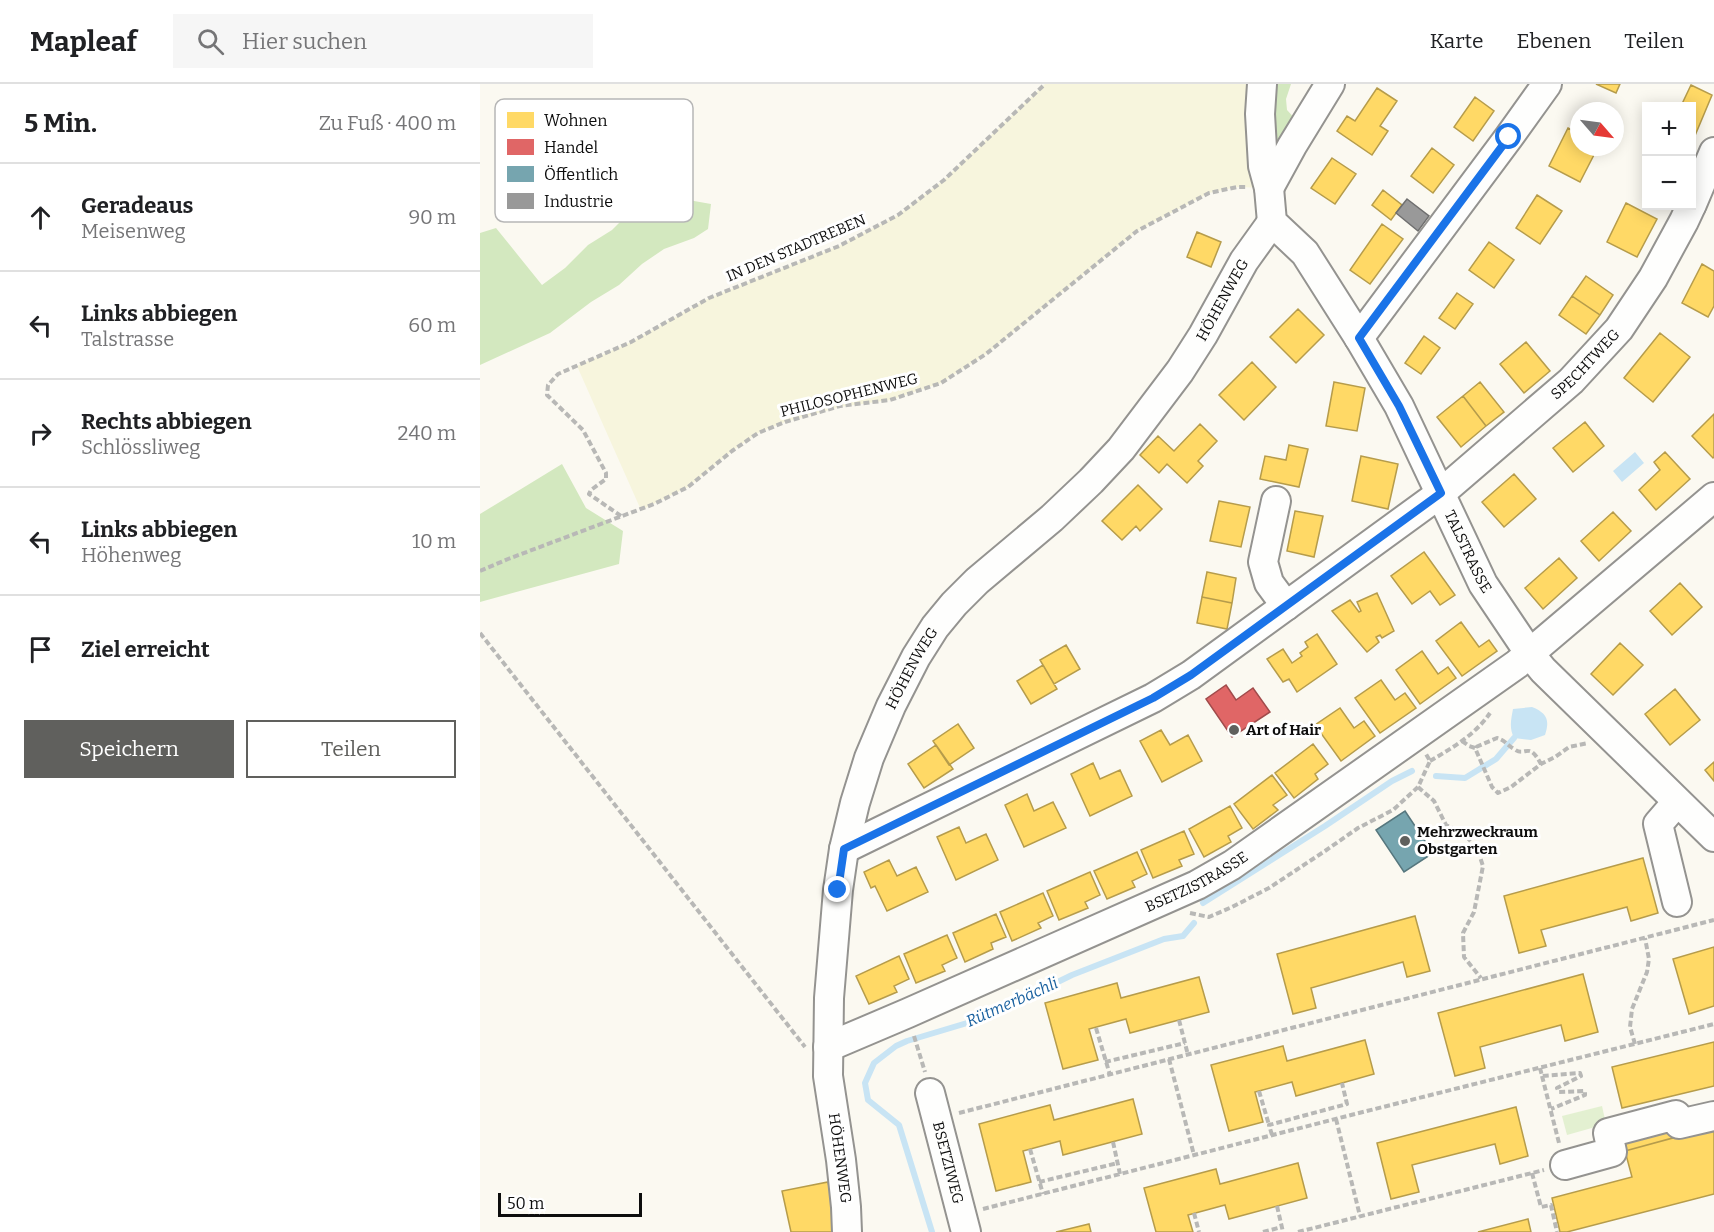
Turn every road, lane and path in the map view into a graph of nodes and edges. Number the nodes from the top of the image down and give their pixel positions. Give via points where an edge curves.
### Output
1 (1045, 84) edge
2 (1262, 84) edge
3 (1330, 84) edge
4 (1547, 84) edge
5 (1714, 152) edge
6 (1269, 188) junction
7 (1696, 193) edge
8 (1688, 210) edge
9 (1272, 222) junction
10 (1359, 338) junction
11 (1441, 493) junction
12 (1714, 497) edge
13 (1276, 501) dead end
14 (621, 516) junction
15 (480, 571) edge
16 (1286, 606) junction
17 (480, 633) edge
18 (1530, 654) junction
19 (1492, 710) dead end
20 (1594, 736) dead end
21 (1462, 741) junction
22 (1475, 748) junction
23 (1430, 761) dead end
24 (1541, 764) junction
25 (1418, 788) dead end
26 (1677, 802) junction
27 (1714, 837) edge
28 (844, 849) junction
29 (1677, 902) dead end
30 (1714, 920) edge
31 (1645, 938) junction
32 (1481, 979) junction
33 (1179, 1020) dead end
34 (1714, 1024) edge
35 (1096, 1028) dead end
36 (913, 1032) dead end
37 (1185, 1043) junction
38 (1635, 1044) junction
39 (817, 1047) junction
40 (917, 1047) dead end
41 (1188, 1054) junction
42 (1169, 1059) junction
43 (1106, 1062) junction
44 (1540, 1068) junction
45 (1110, 1075) junction
46 (1542, 1076) junction
47 (1342, 1083) dead end
48 (1259, 1090) dead end
49 (1347, 1104) junction
50 (934, 1106) joint
51 (1551, 1109) junction
52 (1351, 1114) junction
53 (1714, 1116) edge
54 (1336, 1119) junction
55 (1269, 1125) junction
56 (1272, 1135) junction
57 (1113, 1142) dead end
58 (1030, 1149) dead end
59 (1194, 1155) junction
60 (1118, 1163) junction
61 (1565, 1165) junction
62 (1532, 1173) junction
63 (1120, 1174) junction
64 (1039, 1182) junction
65 (1043, 1194) junction
66 (1277, 1206) dead end
67 (1194, 1213) dead end
68 (1360, 1216) junction
69 (964, 1223) edge
70 (1282, 1230) edge
71 (847, 1232) edge
72 (1199, 1232) edge
73 (1263, 1232) edge
74 (1298, 1232) edge
75 (1557, 1232) edge

1 - 14 path, IN DEN STADTREBEN via 944,180 898,215 839,246 709,298 631,342 558,374 548,384 547,394 583,430 606,473 606,479 589,494
2 - 6 street via 1263,166
3 - 6 street
4 - 10 street
5 - 7 street, SPECHTWEG
6 - 9 street
6 - 14 path, PHILOSOPHENWEG via 1237,187 1209,193 1137,231 986,354 941,383 891,399 840,406 758,433 688,487
8 - 11 street, SPECHTWEG via 1653,278 1618,329 1571,381
9 - 10 street, TALSTRASSE via 1305,253
9 - 28 street, HÖHENWEG via 1244,261 1180,371 1121,449 1052,518 977,581 935,627 891,706 869,758
10 - 11 street, TALSTRASSE via 1399,406
11 - 16 street, SPECHTWEG
11 - 18 street, TALSTRASSE via 1483,584
12 - 18 street, BSETZISTRASSE
13 - 16 street via 1263,562 1269,583
14 - 15 path, PHILOSOPHENWEG
16 - 28 street, SPECHTWEG via 1153,698
17 - 39 path
18 - 26 street, TALSTRASSE
18 - 39 street, BSETZISTRASSE via 1232,865 1197,885 908,1013
19 - 21 path
20 - 24 path via 1586,745 1569,747
21 - 22 path
21 - 23 path
22 - 24 path via 1497,738 1515,751 1531,750
22 - 24 path via 1498,793
25 - 32 path via 1434,801 1446,825 1464,834 1477,848 1483,866 1474,912 1463,933 1464,957
26 - 27 street, TALSTRASSE
26 - 29 street via 1658,824
28 - 39 street, HÖHENWEG via 829,999
30 - 31 path
31 - 32 path
31 - 38 path via 1647,972 1632,1009 1630,1027
32 - 41 path
33 - 37 path
34 - 38 path
35 - 43 path
36 - 40 path
37 - 41 path
37 - 43 path
38 - 44 path
39 - 71 street, HÖHENWEG via 828,1076
41 - 42 path
42 - 45 path
42 - 59 path
43 - 45 path
44 - 46 path
44 - 52 path
45 - 50 path
46 - 51 path
46 - 51 path via 1581,1076 1557,1088 1559,1092 1585,1095
47 - 49 path
48 - 55 path
49 - 52 path
49 - 55 path
50 - 69 street, BSETZIWEG
51 - 61 path
52 - 54 path
53 - 61 street via 1679,1124 1676,1115 1608,1133 1612,1152
54 - 56 path
54 - 68 path
55 - 56 path
56 - 59 path
57 - 60 path
58 - 64 path
59 - 63 path
60 - 63 path
60 - 64 path
61 - 62 path
62 - 68 path
62 - 75 path via 1540,1207 1551,1205
63 - 65 path
64 - 65 path
65 - 69 path
66 - 70 path
67 - 72 path
68 - 74 path
70 - 73 path

